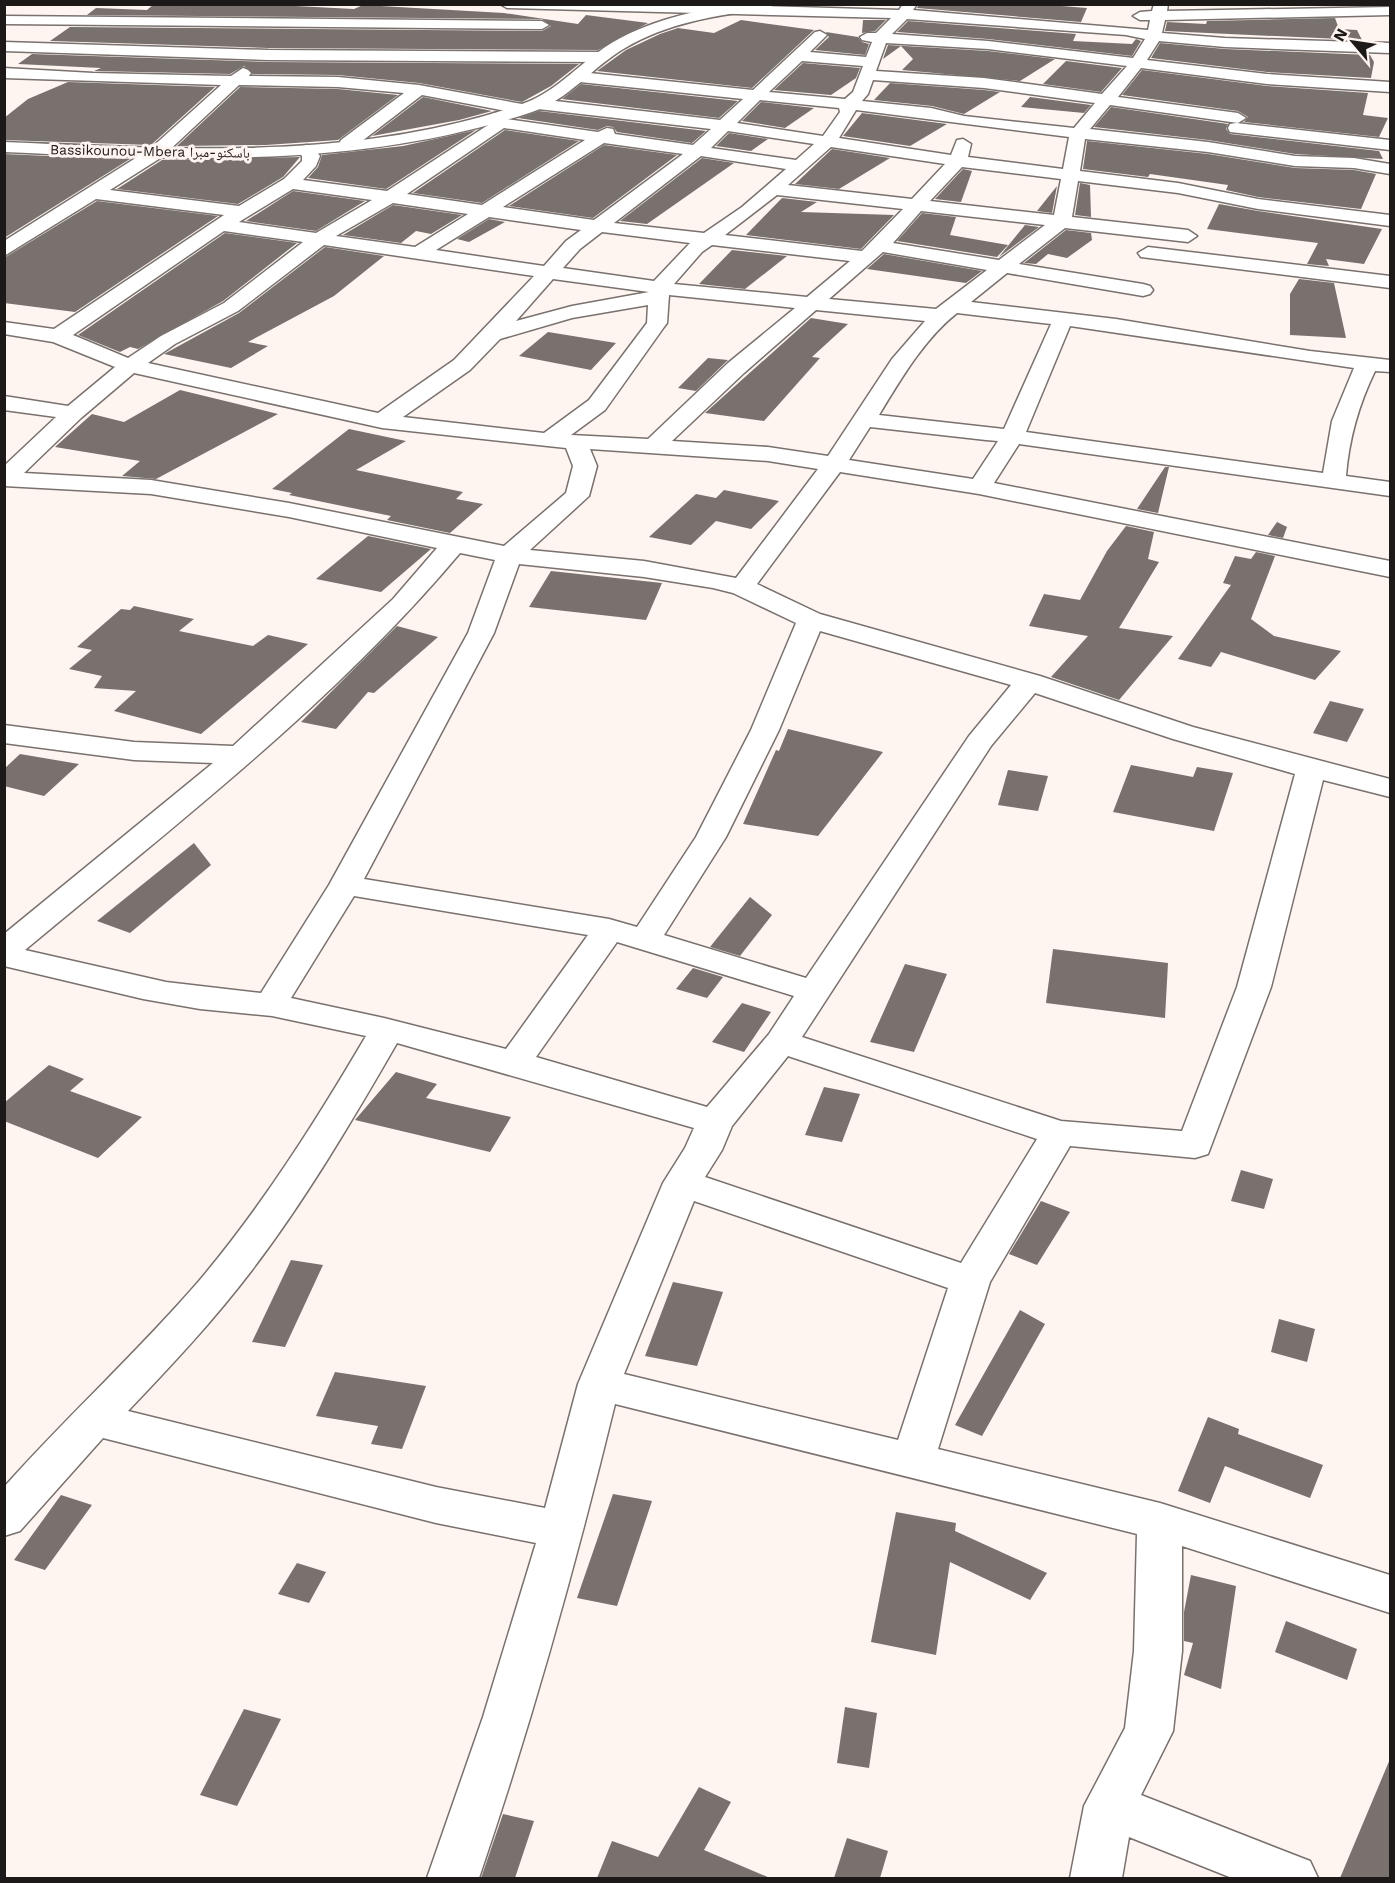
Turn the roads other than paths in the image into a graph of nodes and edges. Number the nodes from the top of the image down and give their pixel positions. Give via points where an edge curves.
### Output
1 (11, 4) edge
2 (137, 4) edge
3 (212, 4) edge
4 (328, 4) edge
5 (507, 4) edge
6 (769, 4) edge
7 (731, 7) edge
8 (1362, 8) edge
9 (4, 9) edge
10 (907, 9) edge
11 (1161, 9) edge
12 (1390, 11) edge
13 (1252, 13) junction
14 (4, 20) edge
15 (113, 21) junction
16 (236, 21) junction
17 (307, 21) junction
18 (184, 22) junction
19 (1030, 22) junction
20 (482, 24) junction
21 (552, 25) dead end
22 (618, 27) dead end
23 (646, 32) junction
24 (851, 36) dead end
25 (881, 37) junction
26 (1154, 37) junction
27 (1265, 44) junction
28 (1289, 45) junction
29 (4, 46) edge
30 (78, 48) junction
31 (1390, 48) edge
32 (170, 52) junction
33 (188, 52) junction
34 (459, 54) junction
35 (268, 55) junction
36 (366, 56) junction
37 (602, 57) junction
38 (800, 57) junction
39 (1136, 65) junction
40 (871, 68) junction
41 (4, 73) edge
42 (41, 75) junction
43 (580, 77) junction
44 (125, 79) junction
45 (1267, 79) junction
46 (233, 81) junction
47 (338, 82) junction
48 (1390, 87) edge
49 (420, 90) junction
50 (757, 94) junction
51 (1106, 100) junction
52 (531, 106) junction
53 (847, 106) junction
54 (644, 114) junction
55 (497, 121) junction
56 (964, 121) junction
57 (1237, 123) junction
58 (723, 126) junction
59 (1078, 133) junction
60 (597, 137) junction
61 (828, 141) junction
62 (348, 144) junction
63 (1390, 145) edge
64 (1208, 147) junction
65 (8, 150) edge
66 (306, 150) junction
67 (696, 152) junction
68 (156, 153) junction
69 (958, 161) junction
70 (798, 165) junction
71 (1390, 170) edge
72 (1285, 174) junction
73 (1069, 175) junction
74 (290, 183) junction
75 (773, 189) junction
76 (1212, 193) junction
77 (96, 194) junction
78 (389, 198) junction
79 (1258, 204) junction
80 (917, 205) junction
81 (242, 212) junction
82 (486, 212) junction
83 (1062, 220) junction
84 (1390, 221) edge
85 (221, 225) junction
86 (595, 226) junction
87 (1188, 236) junction
88 (1040, 237) junction
89 (709, 238) junction
90 (317, 240) junction
91 (1075, 242) dead end
92 (4, 250) edge
93 (1133, 251) dead end
94 (872, 252) junction
95 (419, 253) junction
96 (1168, 256) junction
97 (1004, 265) junction
98 (550, 272) junction
99 (1390, 282) edge
100 (1143, 290) junction
101 (659, 293) junction
102 (811, 302) junction
103 (946, 311) junction
104 (1064, 319) junction
105 (1116, 325) junction
106 (4, 328) edge
107 (493, 334) junction
108 (58, 336) junction
109 (1367, 364) junction
110 (130, 366) junction
111 (1390, 366) edge
112 (4, 403) edge
113 (73, 413) junction
114 (864, 420) junction
115 (382, 422) junction
116 (1012, 437) junction
117 (549, 440) junction
118 (575, 442) junction
119 (655, 445) junction
120 (834, 464) junction
121 (4, 479) edge
122 (1335, 482) junction
123 (979, 487) junction
124 (1390, 489) edge
125 (454, 544) junction
126 (509, 555) junction
127 (1390, 569) edge
128 (742, 587) junction
129 (811, 620) junction
130 (1030, 682) junction
131 (4, 734) edge
132 (240, 755) junction
133 (1311, 770) junction
134 (1390, 788) edge
135 (345, 885) junction
136 (609, 929) junction
137 (645, 939) junction
138 (4, 951) edge
139 (4, 956) edge
140 (813, 990) junction
141 (270, 1005) junction
142 (386, 1030) junction
143 (781, 1042) junction
144 (514, 1063) junction
145 (715, 1122) junction
146 (1059, 1133) junction
147 (682, 1183) junction
148 (970, 1281) junction
149 (599, 1384) junction
150 (94, 1419) junction
151 (913, 1460) junction
152 (4, 1518) edge
153 (1160, 1521) junction
154 (562, 1530) junction
155 (1390, 1594) edge
156 (1109, 1806) junction
157 (453, 1878) edge
158 (1096, 1878) edge
159 (1292, 1878) edge

1 - 9 street
2 - 15 street
3 - 18 street
4 - 17 street
5 - 7 street
6 - 7 street, Bassikounou-Mbera باسكنو-مبرا
7 - 10 street
7 - 23 street, Bassikounou-Mbera باسكنو-مبرا
7 - 38 street via 826,35
8 - 12 street
8 - 13 street
10 - 19 street
10 - 25 street
11 - 13 street
11 - 19 street
11 - 26 street
13 - 27 street
14 - 15 street
15 - 18 street
15 - 30 street
16 - 17 street
16 - 18 street
16 - 33 street
17 - 20 street
17 - 35 street
19 - 26 street
20 - 21 street
20 - 34 street
22 - 23 street
23 - 37 street, Bassikounou-Mbera باسكنو-مبرا
24 - 25 street
25 - 39 street via 988,45
25 - 40 street
26 - 27 street
26 - 39 street
27 - 28 street
28 - 31 street
28 - 45 street
29 - 30 street
30 - 32 street
30 - 42 street
32 - 33 street
32 - 44 street
33 - 35 street
34 - 36 street
34 - 37 street
35 - 36 street
35 - 46 street
36 - 47 street
37 - 43 street, Bassikounou-Mbera باسكنو-مبرا
38 - 40 street
38 - 50 street
39 - 45 street
39 - 51 street
40 - 51 street
40 - 53 street via 860,94
41 - 42 street
42 - 44 street
43 - 50 street
43 - 52 street, Bassikounou-Mbera باسكنو-مبرا
44 - 46 street
45 - 48 street
45 - 57 street
46 - 47 street
46 - 68 street
47 - 49 street
49 - 52 street
49 - 62 street
50 - 53 street
50 - 58 street
51 - 57 street
51 - 59 street
52 - 54 street
52 - 55 street, Bassikounou-Mbera باسكنو-مبرا
53 - 56 street via 931,113
53 - 61 street via 848,112
54 - 58 street
54 - 60 street
55 - 60 street
55 - 62 street, Bassikounou-Mbera باسكنو-مبرا
55 - 78 street
56 - 59 street
56 - 69 street via 969,129
57 - 63 street
57 - 64 street
58 - 61 street
58 - 67 street
59 - 64 street
59 - 73 street
60 - 67 street
60 - 82 street
61 - 69 street
61 - 70 street
62 - 66 street, Bassikounou-Mbera باسكنو-مبرا
64 - 72 street
65 - 68 street, Bassikounou-Mbera باسكنو-مبرا
66 - 68 street, Bassikounou-Mbera باسكنو-مبرا
66 - 74 street via 310,162
67 - 70 street
67 - 86 street
68 - 77 street
69 - 73 street
69 - 80 street
70 - 75 street
71 - 72 street via 1354,164
72 - 79 street
73 - 76 street
73 - 83 street
74 - 78 street
74 - 81 street
75 - 80 street
75 - 89 street
76 - 79 street
76 - 87 street
77 - 81 street
77 - 92 street
78 - 82 street
78 - 90 street
79 - 84 street
80 - 83 street
80 - 94 street
81 - 85 street
82 - 86 street
82 - 95 street
83 - 87 street
83 - 88 street
85 - 90 street
85 - 108 street
86 - 89 street
86 - 98 street
87 - 96 street
88 - 91 street
88 - 97 street
89 - 94 street
89 - 101 street via 695,248
90 - 95 street
90 - 110 street via 231,307 168,340
93 - 96 street
94 - 97 street
94 - 102 street
95 - 98 street
96 - 99 street
96 - 100 street
97 - 100 street
97 - 103 street
98 - 101 street
98 - 107 street
100 - 105 street
101 - 102 street
101 - 107 street via 541,318
101 - 117 street via 657,323 597,405
102 - 103 street
102 - 119 street
103 - 104 street
103 - 114 street via 900,364
104 - 105 street
104 - 116 street
105 - 109 street
106 - 108 street
107 - 115 street via 462,365
108 - 110 street
109 - 111 street
109 - 122 street via 1351,396 1337,443
110 - 113 street
110 - 115 street
112 - 113 street
113 - 121 street
114 - 116 street
114 - 120 street
115 - 117 street
116 - 122 street
116 - 123 street
117 - 118 street
118 - 119 street
118 - 126 street via 585,466 577,496
119 - 120 street
120 - 123 street
120 - 128 street
121 - 125 street via 151,487
122 - 124 street
123 - 127 street
125 - 126 street
125 - 132 street via 402,605
126 - 128 street via 644,569
126 - 135 street via 481,633
128 - 129 street
129 - 130 street
129 - 137 street via 765,730 711,837
130 - 133 street
130 - 140 street via 979,742
131 - 132 street via 134,751
132 - 138 street
133 - 134 street
133 - 146 street via 1254,987 1195,1145
135 - 136 street
135 - 141 street
136 - 137 street
136 - 144 street
137 - 140 street
139 - 141 street via 94,981
140 - 143 street
141 - 142 street
142 - 144 street
142 - 150 street via 275,1209 213,1291
143 - 145 street
143 - 146 street
144 - 145 street
145 - 147 street
146 - 148 street
147 - 148 street
147 - 149 street
148 - 151 street
149 - 151 street
149 - 154 street
150 - 152 street
150 - 154 street via 436,1506
151 - 153 street
153 - 155 street
153 - 156 street via 1158,1651 1149,1731
154 - 157 street via 507,1718
156 - 158 street
156 - 159 street

